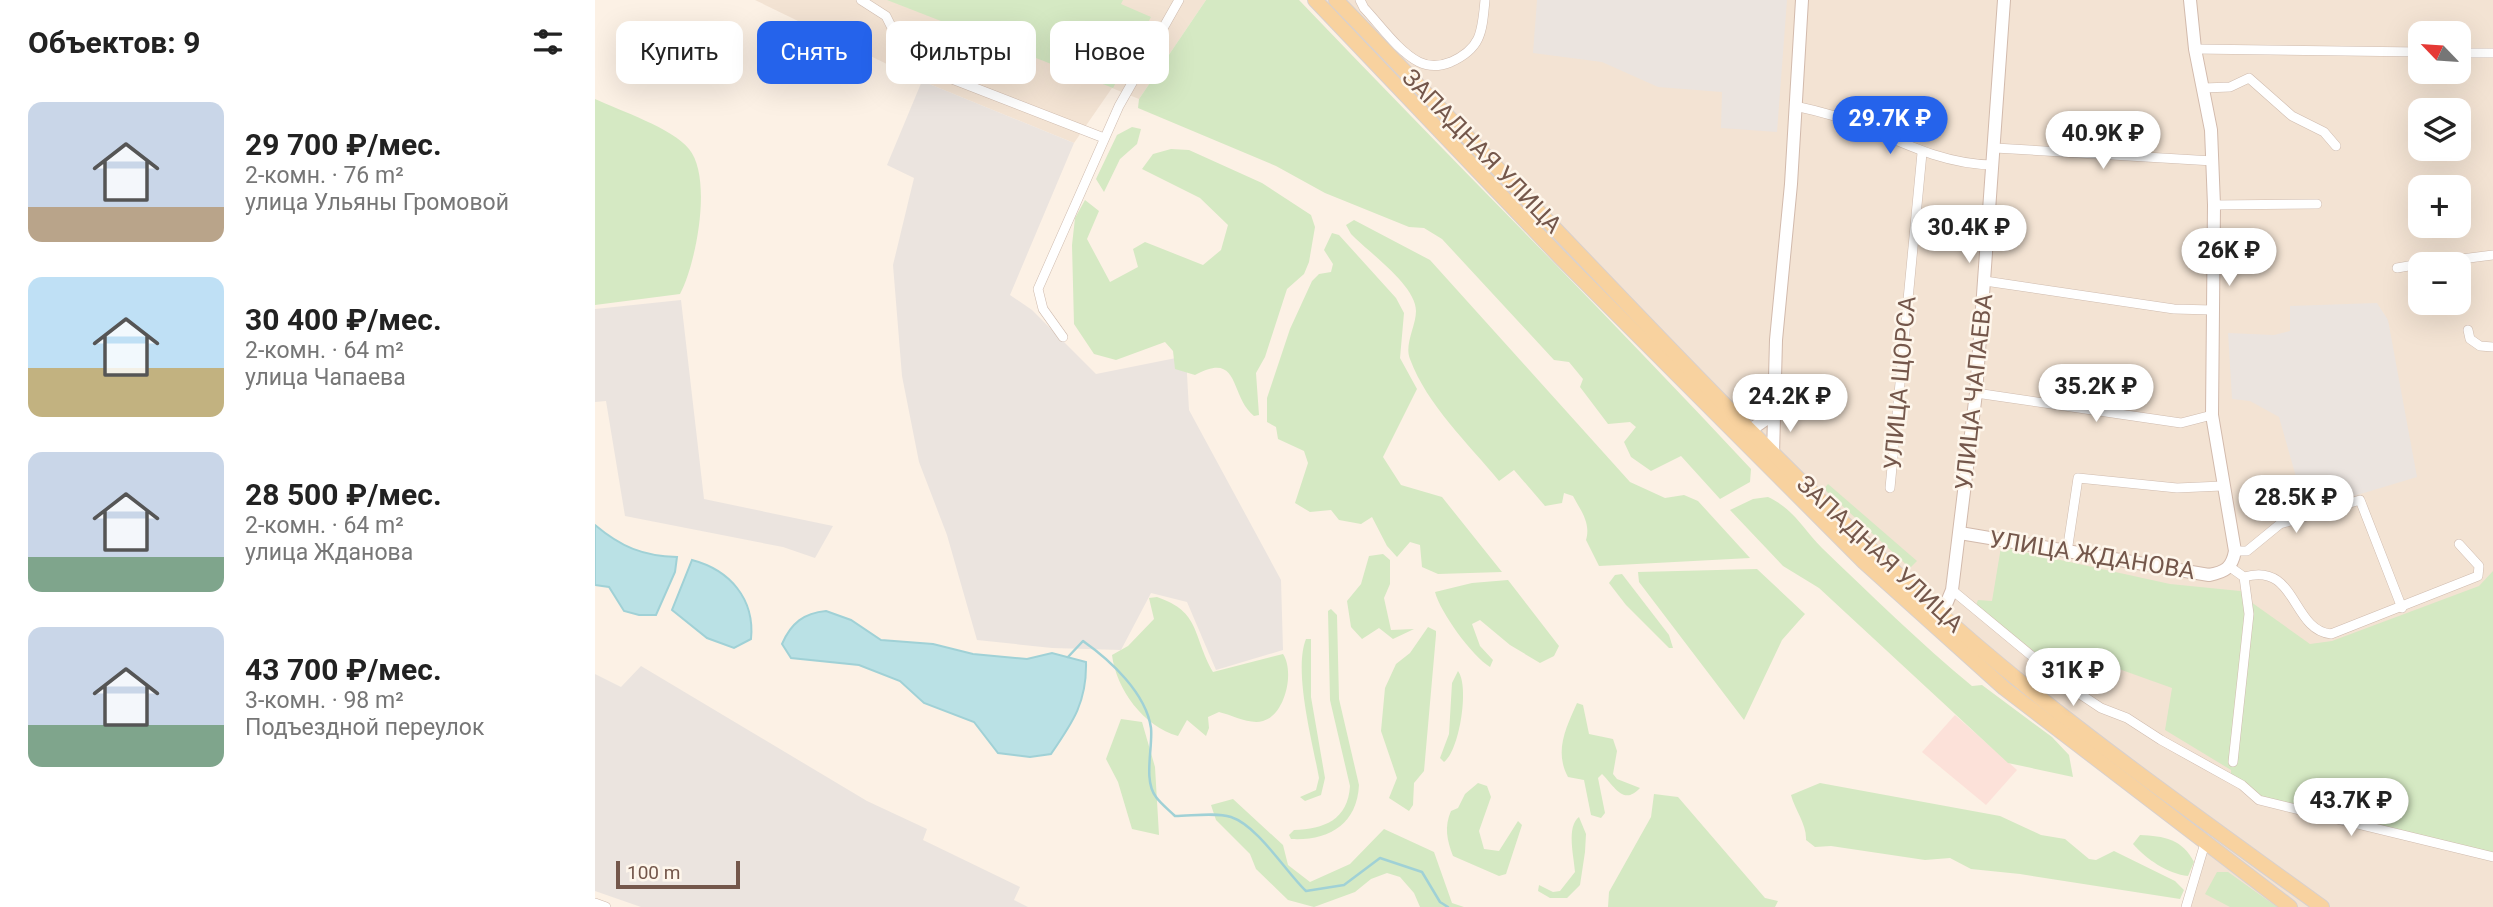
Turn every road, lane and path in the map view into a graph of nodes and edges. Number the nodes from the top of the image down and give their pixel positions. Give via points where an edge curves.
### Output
1 (862, 0) edge
2 (1179, 0) edge
3 (1315, 0) edge
4 (1336, 0) edge
5 (1360, 0) edge
6 (1485, 0) edge
7 (1802, 0) edge
8 (2004, 0) edge
9 (2189, 0) edge
10 (2195, 49) junction
11 (2408, 52) edge
12 (2471, 53) edge
13 (2493, 54) edge
14 (2204, 88) junction
15 (1795, 106) junction
16 (1104, 138) junction
17 (2336, 146) dead end
18 (1995, 148) junction
19 (1922, 153) junction
20 (2213, 161) junction
21 (1993, 165) junction
22 (2317, 204) dead end
23 (2214, 205) junction
24 (2493, 255) edge
25 (2471, 258) edge
26 (2408, 266) edge
27 (2397, 268) dead end
28 (1985, 281) junction
29 (2212, 310) junction
30 (2468, 330) dead end
31 (1063, 337) dead end
32 (2493, 347) edge
33 (1976, 393) junction
34 (1773, 414) junction
35 (2212, 415) junction
36 (1749, 431) junction
37 (1773, 454) junction
38 (2222, 486) junction
39 (1890, 488) dead end
40 (1959, 533) junction
41 (2459, 544) dead end
42 (2235, 551) junction
43 (2067, 552) junction
44 (2230, 567) junction
45 (2244, 577) junction
46 (1952, 590) junction
47 (2402, 608) junction
48 (1942, 614) junction
49 (2233, 762) dead end
50 (2205, 844) junction
51 (2493, 857) edge
52 (595, 903) edge
53 (606, 907) edge
54 (2186, 907) edge
55 (2290, 907) edge
56 (2322, 907) edge

1 - 16 street via 886,16 897,38 934,72
2 - 16 street
3 - 50 main road, ЗАПАДНАЯ УЛИЦА via 1569,266 1864,562 2004,688
4 - 36 main road, ЗАПАДНАЯ УЛИЦА
5 - 6 street, ЗАПАДНАЯ УЛИЦА via 1404,50 1432,66 1466,55 1474,47 1482,31
7 - 15 main road
8 - 18 main road, УЛИЦА ЧАПАЕВА
9 - 10 main road
10 - 11 street
10 - 14 main road
12 - 13 street
14 - 17 street via 2229,87 2249,78 2292,116 2324,132
14 - 20 main road
15 - 19 street via 1863,126
15 - 34 main road
16 - 31 street via 1038,289 1043,309
18 - 20 street
18 - 21 main road, УЛИЦА ЧАПАЕВА
19 - 21 street
19 - 39 street, УЛИЦА ЩОРСА
20 - 23 main road
21 - 28 main road, УЛИЦА ЧАПАЕВА
22 - 23 street
23 - 29 main road
24 - 25 street
26 - 27 street
28 - 29 street via 2174,309
28 - 33 main road, УЛИЦА ЧАПАЕВА
29 - 35 main road
30 - 32 street via 2470,339 2480,346
33 - 35 street via 2181,423
33 - 40 main road, УЛИЦА ЧАПАЕВА
34 - 36 main road
34 - 37 main road
35 - 38 main road
36 - 37 main road, ЗАПАДНАЯ УЛИЦА
37 - 48 main road, ЗАПАДНАЯ УЛИЦА
38 - 42 main road
38 - 43 street via 2177,488 2078,478
40 - 43 main road, УЛИЦА ЖДАНОВА
40 - 46 main road, УЛИЦА ЧАПАЕВА
41 - 47 street via 2479,566 2478,576
42 - 44 main road
42 - 47 street via 2247,551 2280,524 2360,500
43 - 44 main road, УЛИЦА ЖДАНОВА via 2209,575
44 - 45 street, УЛИЦА ЖДАНОВА
45 - 47 street via 2262,575 2281,581 2303,614 2325,634
45 - 49 street via 2249,614
46 - 48 main road, УЛИЦА ЧАПАЕВА
46 - 51 street, ЗАПАДНАЯ УЛИЦА via 2068,686 2242,785 2259,800
48 - 56 main road, ЗАПАДНАЯ УЛИЦА via 2173,799
50 - 54 street
50 - 55 main road, ЗАПАДНАЯ УЛИЦА
52 - 53 street

